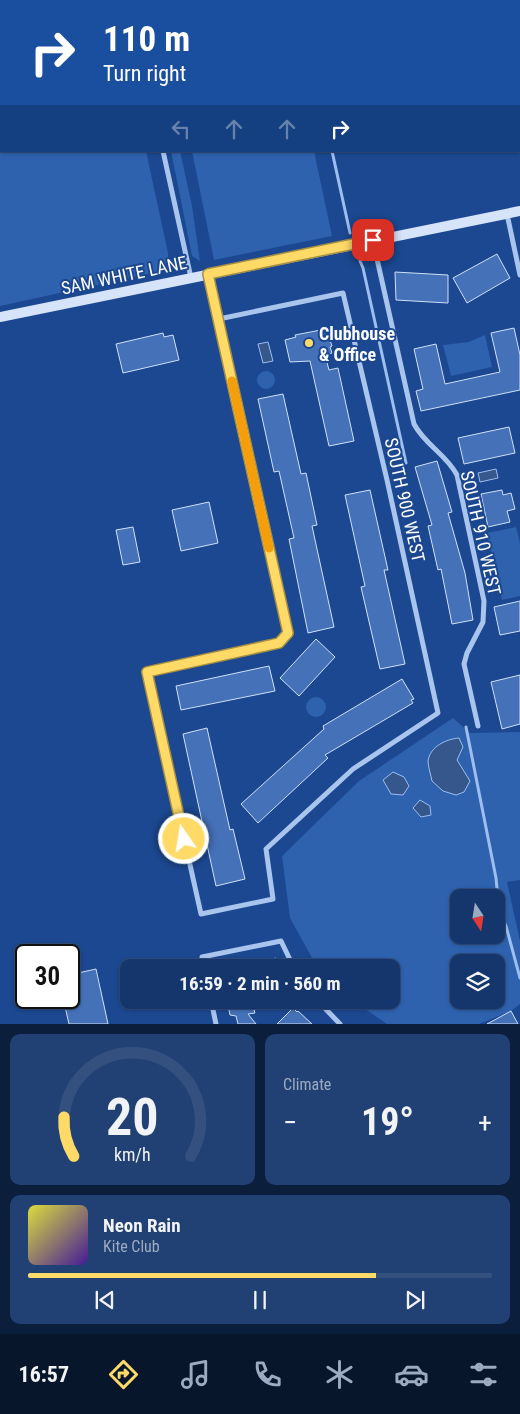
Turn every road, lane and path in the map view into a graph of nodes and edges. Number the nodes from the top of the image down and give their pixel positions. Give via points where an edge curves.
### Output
1 (163, 152) edge
2 (520, 211) edge
3 (507, 214) junction
4 (373, 240) junction
5 (208, 274) junction
6 (520, 275) edge
7 (191, 278) junction
8 (0, 317) edge
9 (219, 319) junction
10 (478, 726) dead end
11 (202, 959) edge
12 (290, 959) edge
13 (213, 1009) edge
14 (326, 1009) edge
15 (216, 1024) edge
16 (340, 1024) edge

1 - 7 street
2 - 3 street, SAM WHITE LANE
3 - 4 street, SAM WHITE LANE
3 - 6 street
4 - 5 street, SAM WHITE LANE
4 - 10 street, SOUTH 910 WEST via 414,424 448,459 457,475 484,600 482,622 464,664
5 - 7 street, SAM WHITE LANE
5 - 9 street
7 - 8 street, SAM WHITE LANE
9 - 9 street, SOUTH 900 WEST via 288,633 283,641 147,672 201,914 273,900 266,848 353,769 438,713 343,293
11 - 12 street via 281,941
13 - 15 street
14 - 16 street

